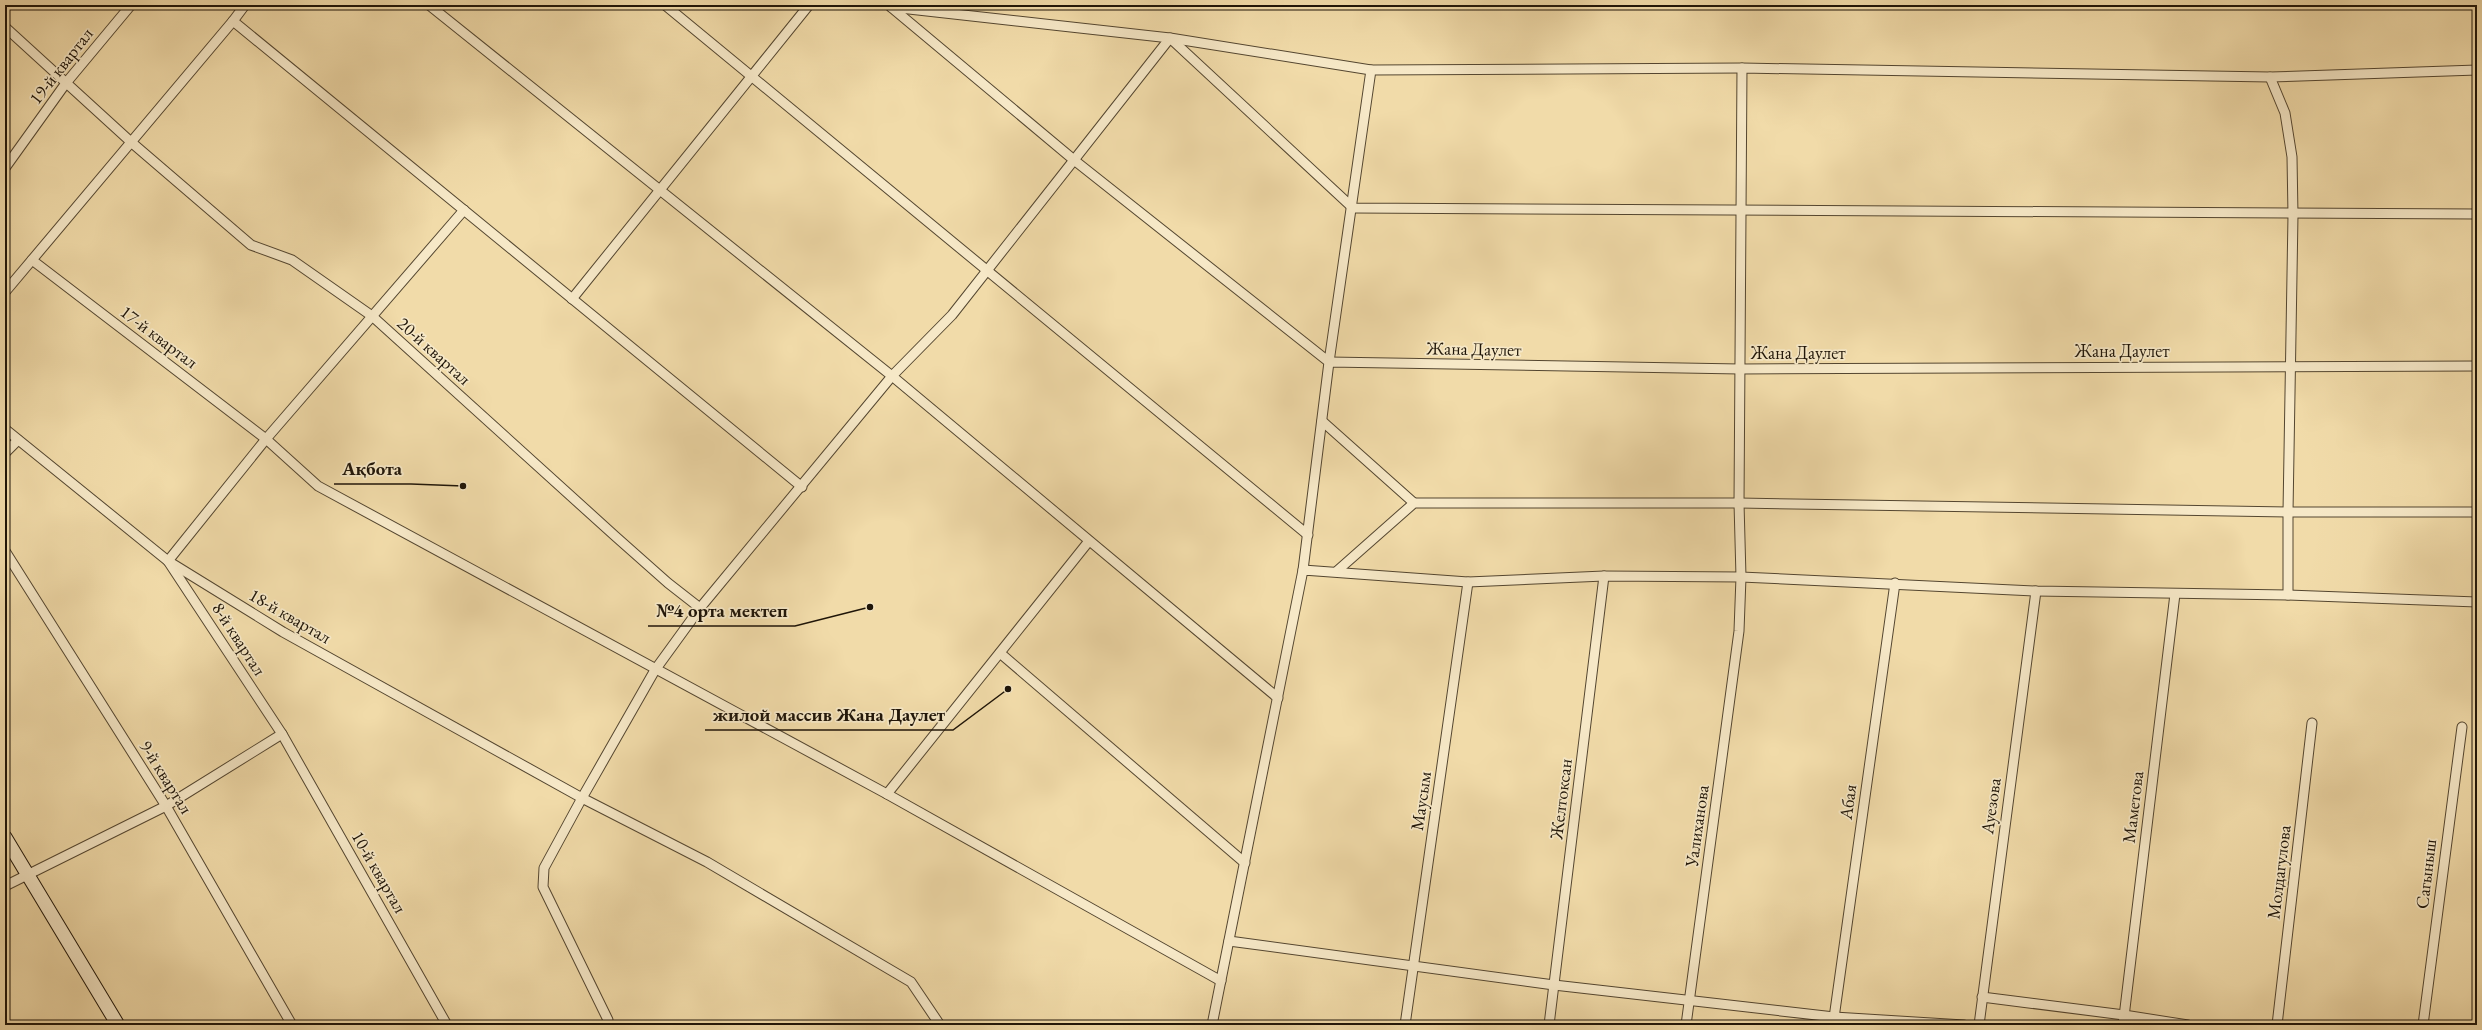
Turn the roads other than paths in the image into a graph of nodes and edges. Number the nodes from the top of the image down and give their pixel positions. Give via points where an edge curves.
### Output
1 (131, 5) edge
2 (245, 5) edge
3 (429, 5) edge
4 (665, 5) edge
5 (809, 5) edge
6 (889, 6) edge
7 (233, 21) junction
8 (5, 28) edge
9 (1170, 38) junction
10 (1742, 68) junction
11 (1371, 70) junction
12 (2477, 70) edge
13 (752, 76) junction
14 (2270, 77) junction
15 (66, 83) junction
16 (132, 142) junction
17 (1074, 160) junction
18 (5, 168) edge
19 (659, 189) junction
20 (1353, 208) junction
21 (1741, 209) junction
22 (464, 210) junction
23 (2293, 214) junction
24 (2477, 214) edge
25 (32, 260) junction
26 (988, 270) junction
27 (5, 292) edge
28 (572, 299) junction
29 (372, 316) junction
30 (1329, 362) junction
31 (2291, 366) junction
32 (2477, 366) edge
33 (1740, 369) junction
34 (892, 376) junction
35 (1322, 420) junction
36 (5, 429) edge
37 (266, 439) junction
38 (18, 440) junction
39 (5, 453) edge
40 (802, 487) junction
41 (1414, 503) junction
42 (1739, 503) junction
43 (2288, 512) junction
44 (2477, 512) edge
45 (1308, 535) junction
46 (1089, 541) junction
47 (5, 551) edge
48 (168, 561) junction
49 (1303, 570) junction
50 (1337, 571) junction
51 (1604, 576) junction
52 (1741, 577) junction
53 (1468, 582) junction
54 (1895, 583) junction
55 (2036, 591) junction
56 (2175, 594) junction
57 (2288, 595) junction
58 (2477, 602) edge
59 (700, 608) junction
60 (1000, 653) junction
61 (655, 670) junction
62 (1278, 698) junction
63 (2312, 723) dead end
64 (2462, 726) dead end
65 (282, 734) junction
66 (887, 794) junction
67 (582, 798) junction
68 (166, 806) junction
69 (5, 837) edge
70 (1245, 863) junction
71 (28, 875) junction
72 (5, 886) edge
73 (1229, 941) junction
74 (1414, 965) junction
75 (1221, 981) junction
76 (1554, 985) junction
77 (1982, 997) junction
78 (1690, 1000) junction
79 (2124, 1014) junction
80 (1834, 1021) edge
81 (118, 1025) edge
82 (292, 1025) edge
83 (447, 1025) edge
84 (608, 1025) edge
85 (940, 1025) edge
86 (1212, 1025) edge
87 (1405, 1025) edge
88 (1549, 1025) edge
89 (1686, 1025) edge
90 (1964, 1025) edge
91 (1978, 1025) edge
92 (2123, 1025) edge
93 (2188, 1025) edge
94 (2277, 1025) edge
95 (2423, 1025) edge

1 - 15 street, 19-й квартал
2 - 7 street
3 - 19 street
4 - 13 street
5 - 13 street
6 - 9 street
6 - 17 street
7 - 16 street
7 - 22 street
8 - 15 street, 20-й квартал
9 - 11 street
9 - 17 street
9 - 20 street
10 - 11 street
10 - 14 street
10 - 21 street, Уалиханова
11 - 20 street
12 - 14 street
13 - 19 street
13 - 26 street
14 - 23 street via 2285,113 2290,134
15 - 16 street, 20-й квартал
15 - 18 street, 19-й квартал
16 - 25 street
16 - 29 street, 20-й квартал via 251,245 292,260
17 - 26 street
17 - 30 street
19 - 28 street
19 - 34 street
20 - 21 street
20 - 30 street
21 - 23 street
21 - 33 street, Уалиханова
22 - 28 street
22 - 29 street
23 - 24 street
23 - 31 street
25 - 27 street
25 - 37 street, 17-й квартал
26 - 34 street via 952,315
26 - 45 street
28 - 40 street
29 - 37 street
29 - 59 street, 20-й квартал via 615,536
30 - 33 street, Жана Даулет
30 - 35 street
31 - 32 street, Жана Даулет
31 - 33 street, Жана Даулет
31 - 43 street
33 - 42 street, Уалиханова
34 - 40 street
34 - 46 street
35 - 41 street
35 - 45 street
36 - 38 street, 18-й квартал
37 - 48 street
37 - 61 street, 17-й квартал via 318,486
38 - 39 street
38 - 48 street, 18-й квартал
40 - 59 street
41 - 42 street
41 - 50 street
42 - 43 street
42 - 52 street, Уалиханова
43 - 44 street
43 - 57 street
45 - 49 street
46 - 60 street
46 - 62 street
47 - 68 street, 9-й квартал
48 - 65 street, 8-й квартал
48 - 67 street, 18-й квартал via 283,632
49 - 50 street
49 - 62 street
50 - 53 street
51 - 52 street
51 - 53 street
51 - 76 street, Желтоксан
52 - 54 street
52 - 78 street, Уалиханова via 1739,631
53 - 74 street, Маусым
54 - 55 street
54 - 80 street, Абая
55 - 56 street
55 - 77 street, Ауезова
56 - 57 street
56 - 79 street, Маметова
57 - 58 street
59 - 61 street
60 - 66 street
60 - 70 street
61 - 66 street, 17-й квартал
61 - 67 street
62 - 70 street
63 - 94 street, Молдагулова
64 - 95 street, Сагыныш
65 - 68 street
65 - 83 street, 10-й квартал
66 - 75 street, 17-й квартал
67 - 84 street via 544,868 543,887 608,1020
67 - 85 street, 18-й квартал via 707,862 911,982
68 - 71 street
68 - 82 street, 9-й квартал
69 - 71 street
70 - 73 street
71 - 72 street
71 - 81 street
73 - 74 street
73 - 75 street
74 - 76 street
74 - 87 street, Маусым
75 - 86 street
76 - 78 street
76 - 88 street, Желтоксан
77 - 79 street
77 - 91 street, Ауезова
78 - 80 street
78 - 89 street, Уалиханова
79 - 92 street, Маметова
79 - 93 street
80 - 90 street

